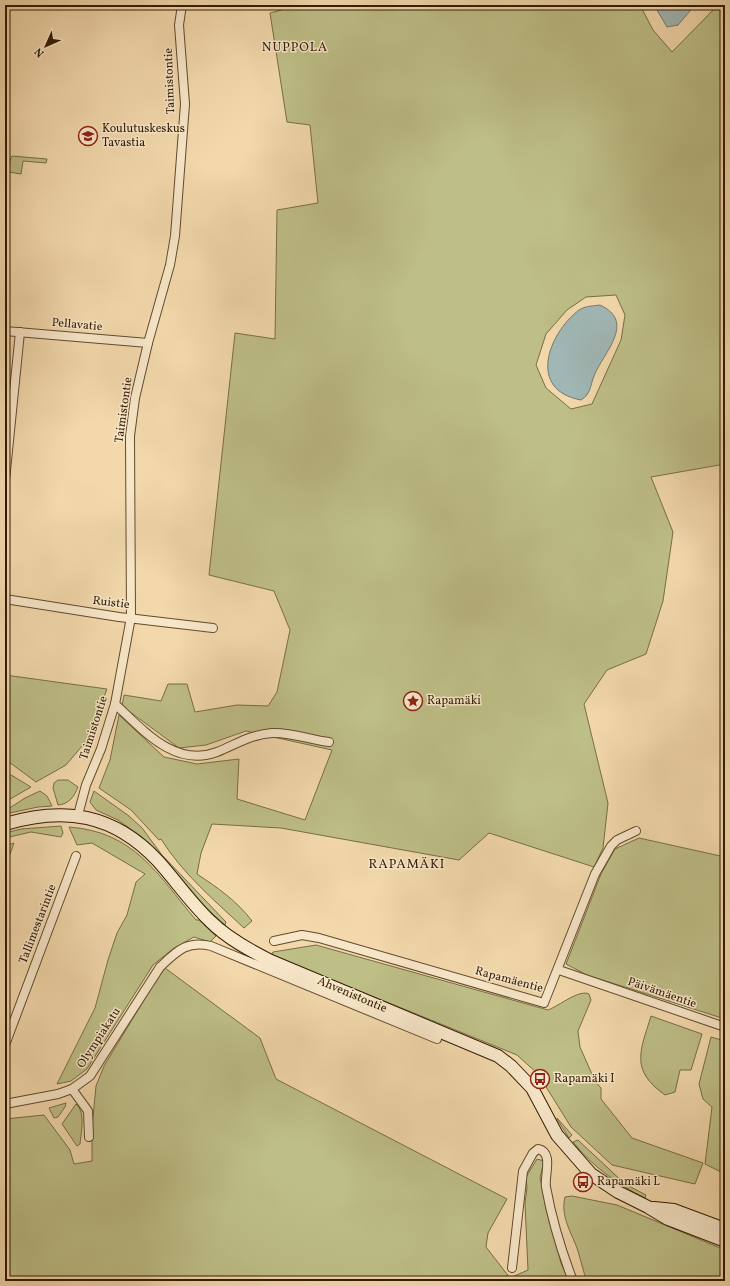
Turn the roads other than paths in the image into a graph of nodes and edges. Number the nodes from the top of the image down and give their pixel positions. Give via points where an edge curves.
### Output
1 (182, 5) edge
2 (5, 331) edge
3 (20, 332) junction
4 (148, 343) junction
5 (5, 480) edge
6 (5, 599) edge
7 (131, 617) junction
8 (214, 628) dead end
9 (115, 704) junction
10 (330, 742) dead end
11 (78, 815) junction
12 (5, 824) edge
13 (636, 831) dead end
14 (76, 856) dead end
15 (274, 941) dead end
16 (559, 970) junction
17 (725, 1027) edge
18 (436, 1040) dead end
19 (5, 1045) edge
20 (72, 1089) junction
21 (5, 1104) edge
22 (89, 1137) dead end
23 (648, 1207) junction
24 (725, 1229) edge
25 (725, 1241) edge
26 (512, 1268) dead end
27 (573, 1281) edge

1 - 4 street, Taimistontie via 179,24 185,104 174,236 170,265
2 - 3 street, Pellavatie
3 - 4 street, Pellavatie
3 - 5 street
4 - 7 street, Taimistontie via 130,436
6 - 7 street, Ruistie
7 - 8 street, Ruistie
7 - 9 street, Taimistontie
9 - 10 street via 171,751 192,757 216,752 246,738 273,733
9 - 11 street, Taimistontie
11 - 12 main road, Ahvenistontie via 37,816
11 - 23 main road, Ahvenistontie via 113,827 146,849 210,921 241,946 498,1056 532,1088 557,1134 591,1174 618,1192
13 - 16 street, Rapamäentie via 610,846 595,874
14 - 19 street, Tallimestarintie
15 - 16 street, Rapamäentie via 294,936 319,938 544,1003
16 - 17 street, Päivämäentie
18 - 20 street, Olympiakatu via 212,946 198,943 174,953 160,967 90,1076
20 - 21 street, Olympiakatu
20 - 22 street via 88,1111
23 - 24 main road, Ahvenistontie via 674,1210
23 - 25 main road, Ahvenistontie via 668,1219
26 - 27 street via 523,1171 533,1154 541,1149 547,1157 546,1185 556,1236

